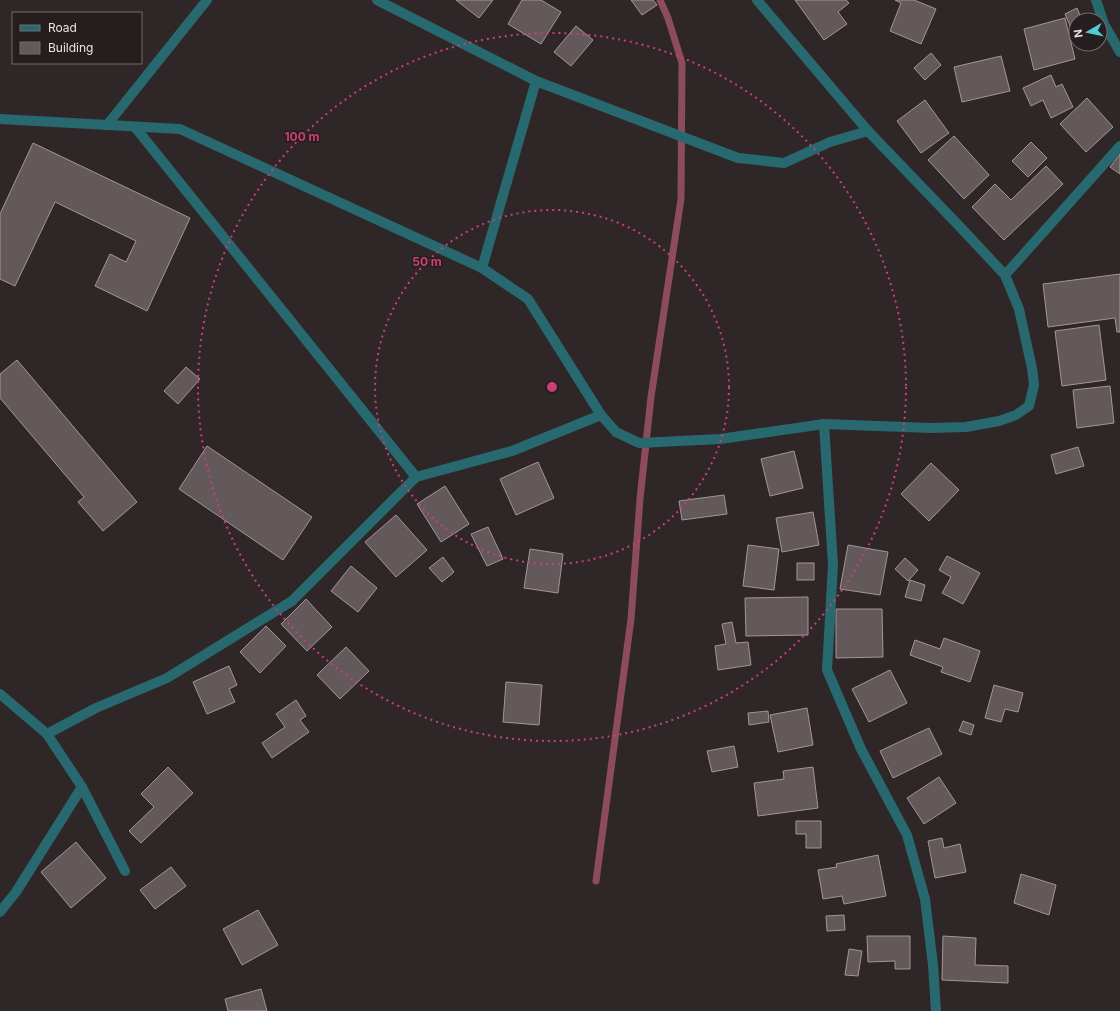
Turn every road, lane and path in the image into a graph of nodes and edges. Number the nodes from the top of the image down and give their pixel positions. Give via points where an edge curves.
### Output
1 (207, 0) edge
2 (377, 0) edge
3 (757, 0) edge
4 (1096, 0) edge
5 (1120, 52) edge
6 (536, 81) junction
7 (1, 122) edge
8 (106, 125) junction
9 (135, 127) junction
10 (868, 131) junction
11 (1120, 146) edge
12 (482, 268) junction
13 (1004, 275) junction
14 (601, 415) junction
15 (824, 424) junction
16 (416, 477) junction
17 (0, 694) edge
18 (47, 734) junction
19 (82, 787) junction
20 (125, 870) dead end
21 (0, 912) edge
22 (936, 1011) edge

1 - 8 street
2 - 6 street
3 - 10 street
4 - 5 street via 1104,24
6 - 10 street via 738,158 784,163 830,142
6 - 12 street
7 - 8 street
8 - 9 street
9 - 12 street via 180,129
9 - 16 street
10 - 13 street
11 - 13 street
12 - 14 street via 528,299
13 - 15 street via 1019,309 1032,368 1034,385 1029,406 1016,416 966,427
14 - 15 street via 616,432 640,443 720,439
14 - 16 street via 512,451
15 - 22 street via 833,565 827,670 861,749 907,835 925,899
16 - 18 street via 292,601 167,678 96,708
17 - 18 street
18 - 19 street
19 - 20 street
19 - 21 street via 16,892

